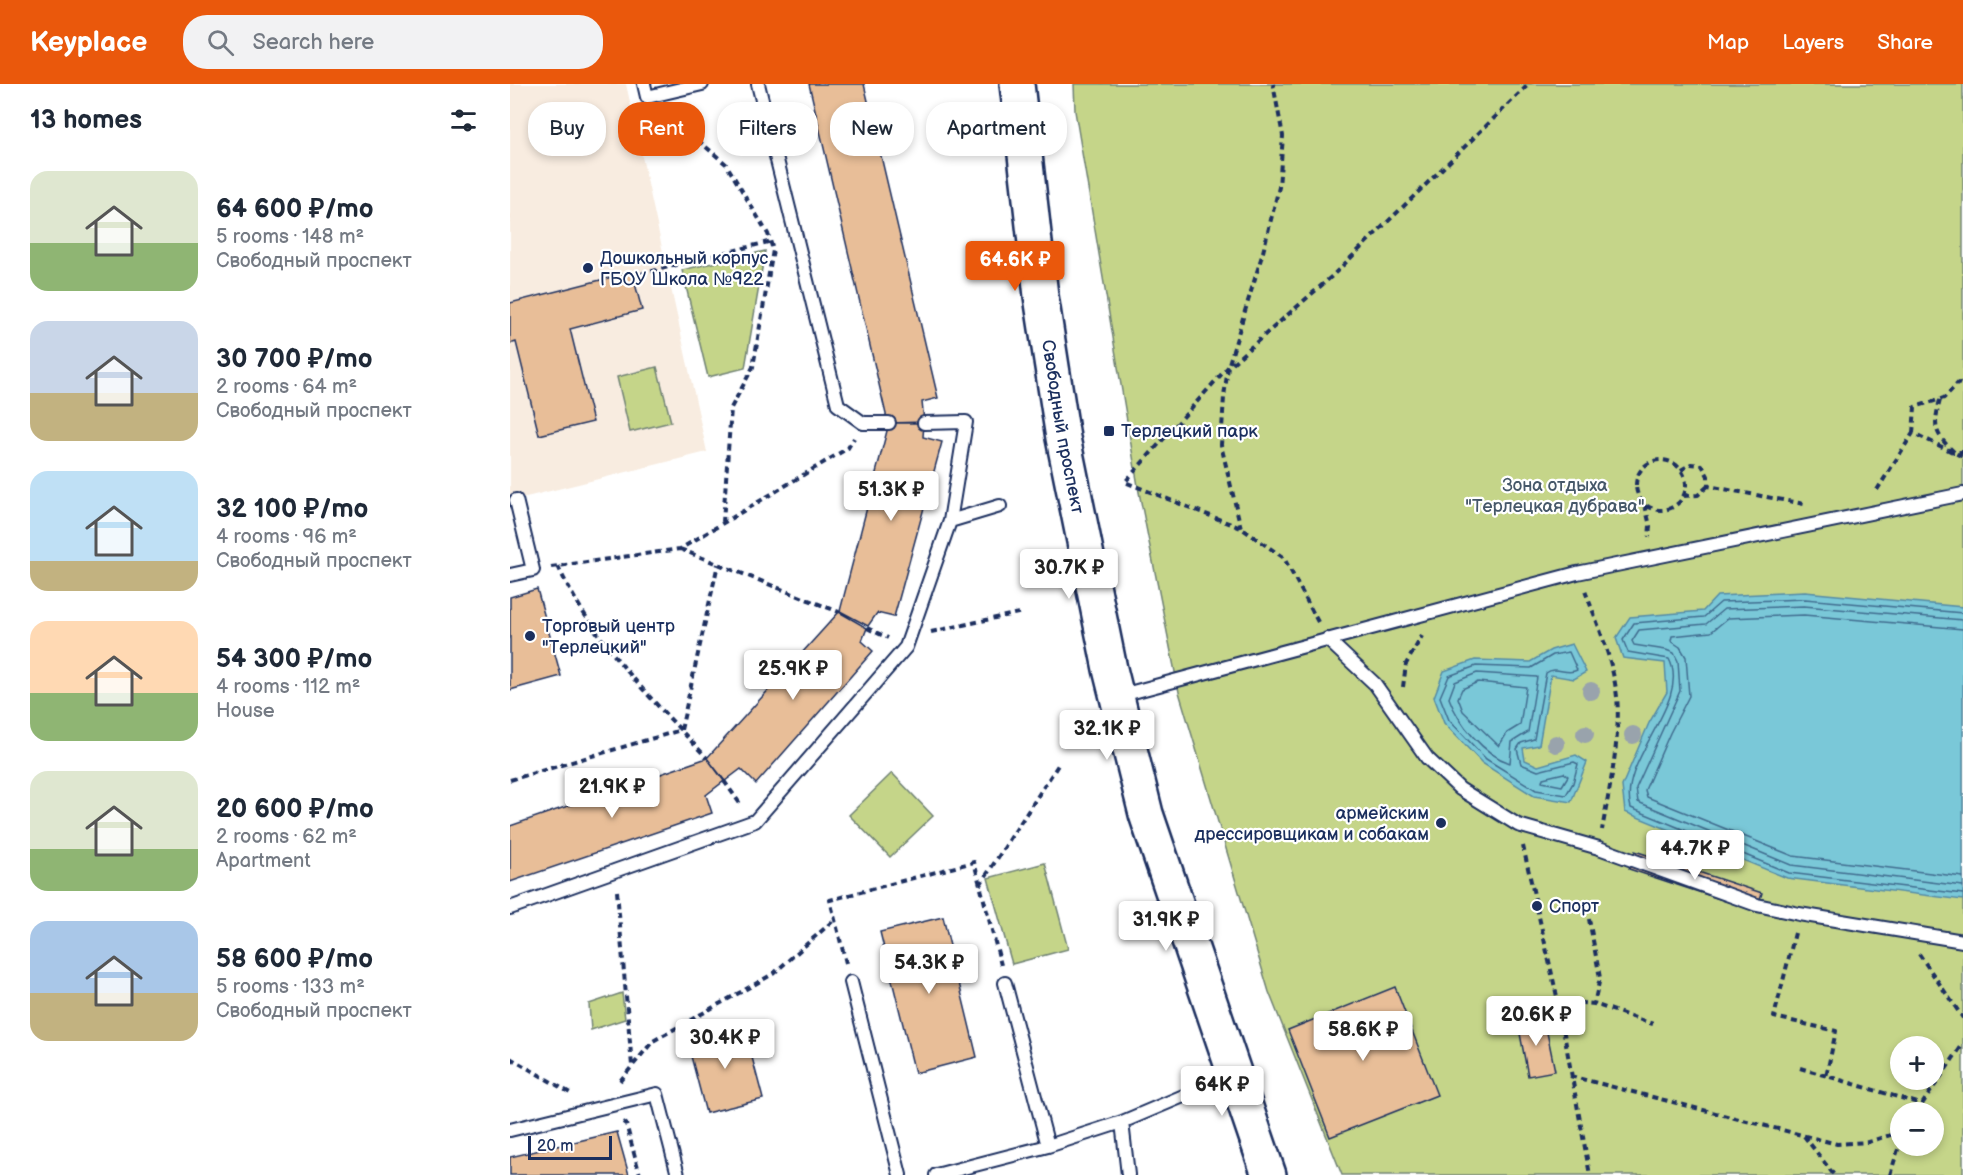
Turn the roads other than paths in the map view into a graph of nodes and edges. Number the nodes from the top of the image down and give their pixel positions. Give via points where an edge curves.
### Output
1 (644, 84) edge
2 (702, 84) edge
3 (758, 84) edge
4 (1017, 84) edge
5 (888, 423) dead end
6 (924, 423) dead end
7 (1963, 494) edge
8 (516, 500) dead end
9 (1000, 506) dead end
10 (950, 521) junction
11 (510, 575) edge
12 (1327, 639) junction
13 (1117, 697) junction
14 (510, 908) edge
15 (1963, 941) edge
16 (851, 982) road end
17 (1005, 983) road end
18 (1234, 1075) junction
19 (1122, 1122) junction
20 (510, 1130) edge
21 (1048, 1146) junction
22 (984, 1169) edge
23 (678, 1175) edge
24 (900, 1175) edge
25 (936, 1175) edge
26 (1128, 1175) edge
27 (1270, 1175) edge

1 - 2 lane via 647,97
3 - 5 lane via 838,405 863,423
4 - 13 main road, Свободный проспект via 1041,296 1063,438
6 - 10 lane via 966,422
7 - 12 lane via 1577,573
8 - 11 lane via 533,570
9 - 10 lane
10 - 14 lane via 906,647 753,821
12 - 13 lane
12 - 15 lane via 1375,684 1427,758 1460,789 1518,825 1599,848 1757,905
13 - 18 main road, Свободный проспект via 1146,814
16 - 24 lane
17 - 21 lane
18 - 19 lane
18 - 27 main road, Свободный проспект
19 - 21 lane
19 - 26 lane
20 - 23 lane via 657,1094
21 - 22 lane
22 - 25 lane

